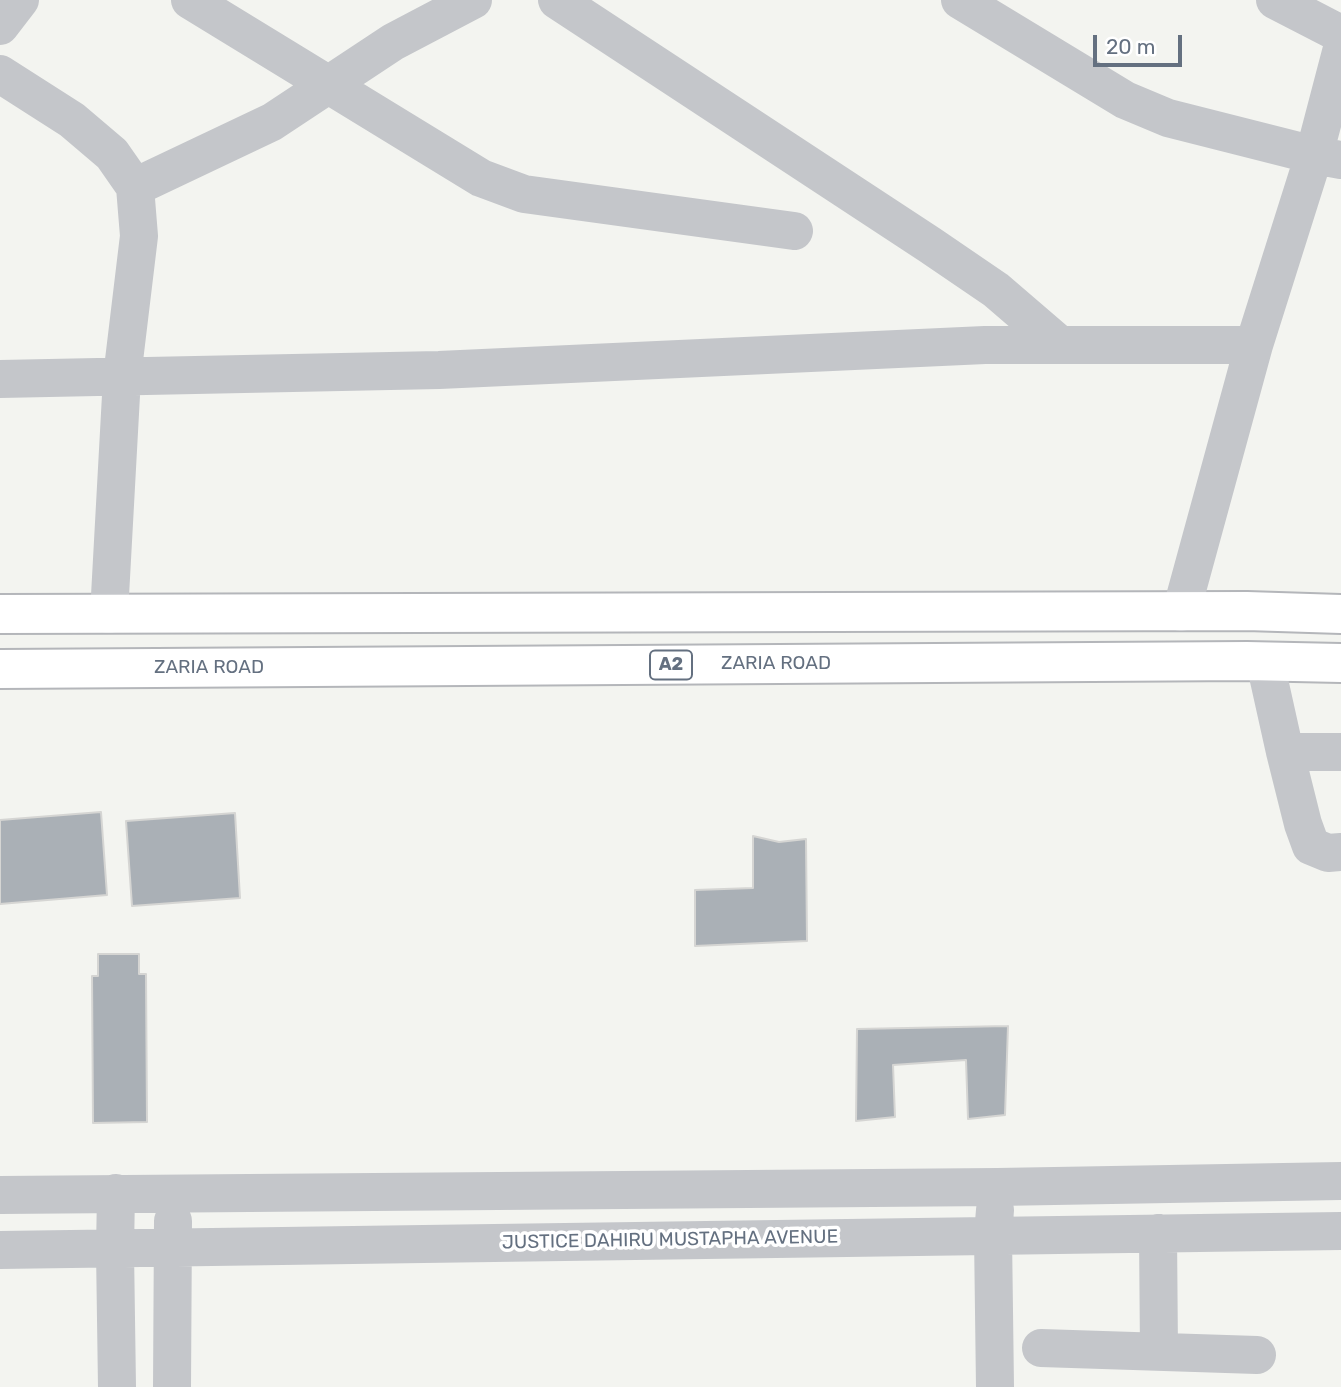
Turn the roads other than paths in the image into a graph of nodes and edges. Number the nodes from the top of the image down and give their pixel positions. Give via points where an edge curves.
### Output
1 (20, 0) edge
2 (190, 0) edge
3 (473, 0) edge
4 (557, 0) edge
5 (960, 0) edge
6 (1275, 0) edge
7 (0, 26) edge
8 (1341, 34) edge
9 (1341, 52) edge
10 (0, 74) edge
11 (326, 85) junction
12 (1328, 157) edge
13 (135, 187) junction
14 (794, 231) dead end
15 (1060, 345) junction
16 (1254, 345) junction
17 (122, 377) junction
18 (0, 379) edge
19 (1181, 612) junction
20 (0, 614) edge
21 (108, 614) junction
22 (1341, 614) edge
23 (1265, 662) junction
24 (1341, 663) edge
25 (0, 669) edge
26 (1284, 752) junction
27 (1341, 752) edge
28 (1341, 852) edge
29 (1341, 1181) edge
30 (997, 1187) junction
31 (175, 1192) junction
32 (116, 1194) junction
33 (0, 1195) edge
34 (1341, 1231) edge
35 (1158, 1233) junction
36 (993, 1235) junction
37 (172, 1248) junction
38 (0, 1250) edge
39 (115, 1250) junction
40 (1041, 1348) dead end
41 (1159, 1352) junction
42 (1257, 1355) dead end
43 (117, 1387) edge
44 (172, 1387) edge
45 (995, 1387) edge

1 - 7 street
2 - 11 street
3 - 11 street via 393,42
4 - 15 street via 930,244 996,290
5 - 12 street via 1125,100 1168,118
6 - 8 street
9 - 12 street
10 - 13 street via 72,120 112,154
11 - 13 street via 272,122
11 - 14 street via 462,167 524,194
12 - 16 street
13 - 17 street via 139,236
15 - 16 street
15 - 17 street
16 - 19 street
17 - 18 street
17 - 21 street
19 - 21 highway
19 - 22 highway
20 - 21 highway
23 - 24 highway, ZARIA ROAD / A2
23 - 25 highway, ZARIA ROAD / A2
23 - 26 street
26 - 27 street
26 - 28 street via 1311,846 1328,853
29 - 30 street
30 - 31 street
30 - 36 street
31 - 32 street
31 - 37 street
32 - 33 street
32 - 39 street
34 - 35 street, JUSTICE DAHIRU MUSTAPHA AVENUE
35 - 36 street, JUSTICE DAHIRU MUSTAPHA AVENUE
35 - 41 street
36 - 37 street, JUSTICE DAHIRU MUSTAPHA AVENUE
36 - 45 street
37 - 39 street, JUSTICE DAHIRU MUSTAPHA AVENUE
37 - 44 street
38 - 39 street, JUSTICE DAHIRU MUSTAPHA AVENUE
39 - 43 street
40 - 41 street
41 - 42 street

